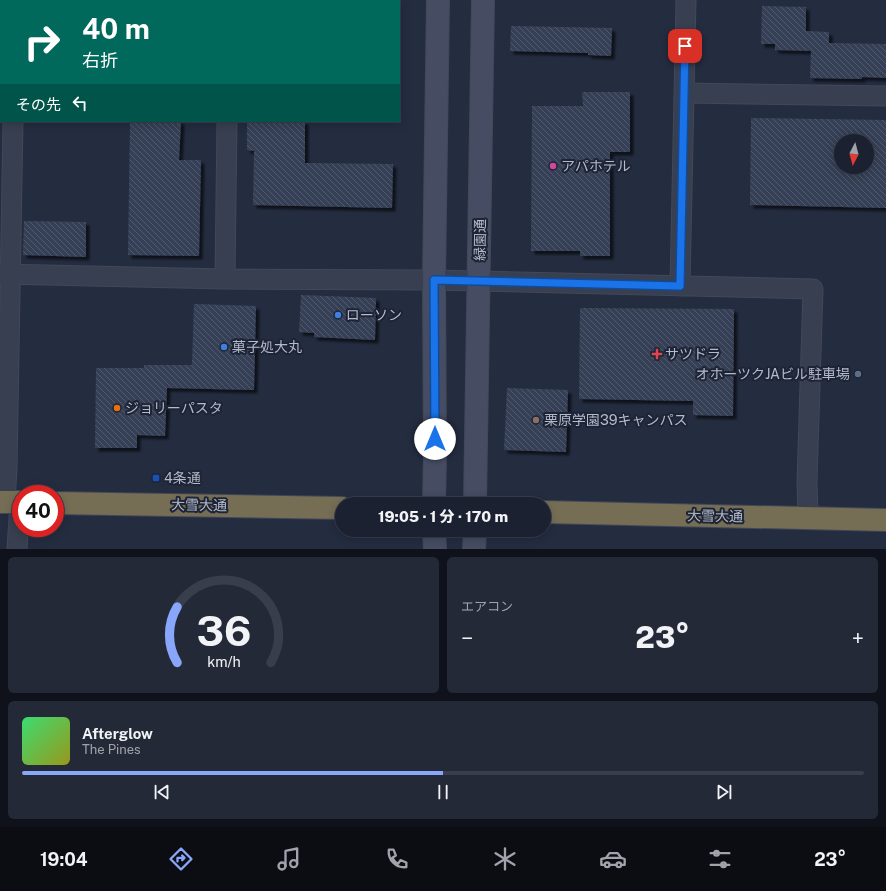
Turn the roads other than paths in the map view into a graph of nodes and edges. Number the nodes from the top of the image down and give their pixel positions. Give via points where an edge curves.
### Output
1 (438, 0) edge
2 (483, 0) edge
3 (686, 0) edge
4 (684, 93) junction
5 (886, 96) edge
6 (12, 122) edge
7 (227, 122) edge
8 (5, 274) edge
9 (225, 279) junction
10 (434, 280) junction
11 (479, 281) junction
12 (680, 286) junction
13 (434, 497) edge
14 (475, 497) edge
15 (12, 502) edge
16 (64, 503) edge
17 (335, 508) edge
18 (551, 512) edge
19 (808, 518) junction
20 (886, 520) edge
21 (16, 537) edge
22 (434, 537) edge
23 (475, 537) edge
24 (17, 549) edge
25 (435, 549) edge
26 (474, 549) edge

1 - 10 street
2 - 11 street, 緑園通
3 - 4 street
4 - 5 street
4 - 12 street
6 - 8 street
7 - 9 street
8 - 9 street
8 - 15 street
9 - 10 street
10 - 11 street
10 - 13 street
11 - 12 street
11 - 14 street, 緑園通
12 - 19 street via 813,289
16 - 17 highway, 大雪大通
18 - 19 highway, 大雪大通
19 - 20 highway, 大雪大通
21 - 24 street
22 - 25 street
23 - 26 street

